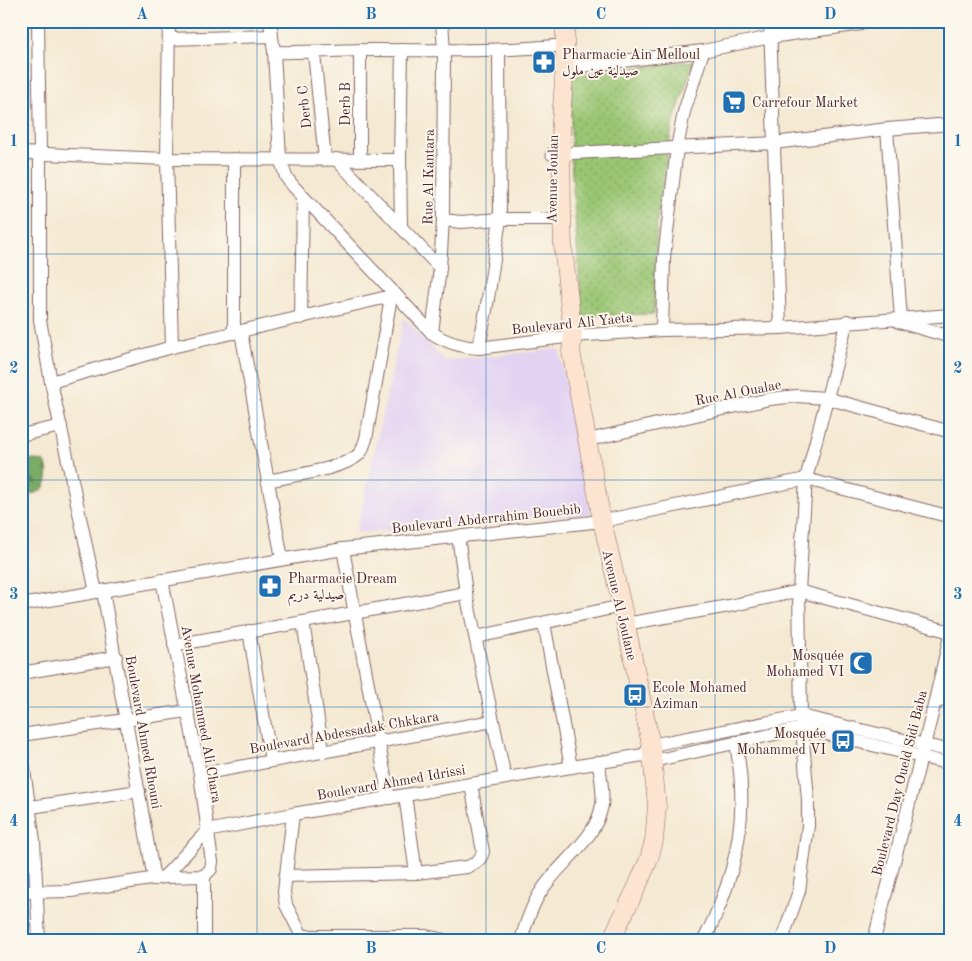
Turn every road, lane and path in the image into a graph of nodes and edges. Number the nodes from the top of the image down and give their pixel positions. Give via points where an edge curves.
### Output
1 (38, 21) edge
2 (169, 21) edge
3 (270, 21) edge
4 (442, 21) edge
5 (555, 21) edge
6 (565, 21) edge
7 (770, 21) edge
8 (861, 24) dead end
9 (272, 36) junction
10 (771, 37) junction
11 (169, 39) junction
12 (555, 46) junction
13 (360, 50) junction
14 (402, 50) junction
15 (499, 50) junction
16 (703, 50) junction
17 (444, 51) junction
18 (274, 52) junction
19 (314, 53) junction
20 (559, 66) junction
21 (951, 124) edge
22 (887, 130) junction
23 (774, 143) junction
24 (677, 148) junction
25 (40, 152) junction
26 (21, 153) edge
27 (557, 154) junction
28 (234, 158) junction
29 (280, 158) junction
30 (360, 158) junction
31 (167, 159) junction
32 (330, 159) junction
33 (400, 160) junction
34 (303, 197) junction
35 (500, 219) junction
36 (556, 219) junction
37 (443, 220) junction
38 (401, 226) junction
39 (440, 268) junction
40 (394, 296) junction
41 (951, 315) edge
42 (301, 318) junction
43 (895, 319) junction
44 (847, 322) junction
45 (780, 328) junction
46 (662, 330) junction
47 (238, 332) junction
48 (432, 332) junction
49 (951, 337) edge
50 (569, 341) junction
51 (172, 347) junction
52 (479, 348) junction
53 (51, 382) junction
54 (826, 398) junction
55 (61, 426) junction
56 (951, 432) edge
57 (21, 435) edge
58 (588, 440) junction
59 (806, 480) junction
60 (267, 481) junction
61 (951, 517) edge
62 (602, 521) junction
63 (458, 536) junction
64 (343, 548) junction
65 (282, 559) junction
66 (162, 580) junction
67 (100, 591) junction
68 (799, 591) junction
69 (466, 593) junction
70 (21, 605) edge
71 (622, 606) junction
72 (355, 614) junction
73 (303, 622) junction
74 (544, 623) junction
75 (625, 624) junction
76 (249, 631) junction
77 (951, 632) edge
78 (476, 637) junction
79 (174, 645) junction
80 (116, 657) junction
81 (21, 673) edge
82 (951, 681) edge
83 (188, 711) junction
84 (931, 718) junction
85 (126, 720) junction
86 (493, 721) junction
87 (802, 722) junction
88 (21, 735) edge
89 (379, 740) junction
90 (736, 742) junction
91 (21, 748) edge
92 (923, 751) junction
93 (951, 751) edge
94 (323, 752) junction
95 (649, 754) junction
96 (272, 761) junction
97 (599, 762) junction
98 (951, 764) edge
99 (572, 767) junction
100 (200, 774) junction
101 (505, 778) junction
102 (471, 784) junction
103 (139, 791) junction
104 (405, 795) junction
105 (389, 798) junction
106 (31, 807) junction
107 (293, 814) junction
108 (207, 831) junction
109 (416, 873) junction
110 (204, 876) junction
111 (284, 876) junction
112 (159, 878) junction
113 (37, 891) junction
114 (21, 892) edge
115 (304, 938) edge
116 (379, 938) edge
117 (39, 940) edge
118 (204, 940) edge
119 (444, 940) edge
120 (521, 940) edge
121 (611, 940) edge
122 (704, 940) edge
123 (782, 940) edge
124 (874, 940) edge

1 - 25 street, Boulevard Ahmed Rhouni
2 - 11 street
3 - 9 street, Boulevard Ali Yaeta
4 - 17 street, Rue Al Kantara
5 - 12 street, Avenue Joulan
6 - 20 street, Avenue Joulan
7 - 10 street
8 - 10 street
9 - 11 street
9 - 18 street, Boulevard Ali Yaeta
10 - 16 street
10 - 23 street
11 - 31 street
12 - 15 street
12 - 20 street, Avenue Joulan
13 - 14 street
13 - 19 street
13 - 30 street, Derb B
14 - 17 street
14 - 33 street
15 - 17 street
15 - 35 street
16 - 20 street via 582,66
16 - 24 street
17 - 37 street, Rue Al Kantara
18 - 19 street
18 - 29 street, Boulevard Ali Yaeta
19 - 32 street, Derb C
20 - 27 street, Avenue Joulan
21 - 22 street
22 - 23 street
22 - 43 street
23 - 24 street
23 - 45 street
24 - 27 street
24 - 46 street via 664,258
25 - 26 street
25 - 31 street
25 - 53 street, Boulevard Ahmed Rhouni via 40,320
27 - 36 street, Avenue Joulan
28 - 29 street
28 - 31 street
28 - 47 street
29 - 32 street
29 - 34 street, Boulevard Ali Yaeta via 286,177
30 - 32 street
30 - 33 street
31 - 51 street
32 - 38 street
33 - 38 street
34 - 40 street, Boulevard Ali Yaeta
34 - 42 street
35 - 36 street
35 - 37 street
35 - 52 street
36 - 50 street, Avenue Joulan
37 - 39 street, Rue Al Kantara
38 - 39 street
39 - 48 street, Rue Al Kantara
40 - 42 street
40 - 48 street, Boulevard Ali Yaeta
40 - 60 street via 366,439 360,453 338,466
41 - 43 street, Boulevard Ali Yaeta
42 - 47 street
43 - 44 street, Boulevard Ali Yaeta
43 - 49 street
44 - 45 street, Boulevard Ali Yaeta
44 - 54 street
45 - 46 street, Boulevard Ali Yaeta
46 - 50 street, Boulevard Ali Yaeta
47 - 51 street
47 - 60 street
48 - 52 street, Boulevard Ali Yaeta via 448,342
50 - 52 street, Boulevard Ali Yaeta
50 - 58 street, Avenue Al Joulane
51 - 53 street
53 - 55 street, Boulevard Ahmed Rhouni
54 - 56 street, Rue Al Oualae
54 - 58 street, Rue Al Oualae via 797,396 770,399
54 - 59 street
55 - 57 street
55 - 67 street, Boulevard Ahmed Rhouni
58 - 62 street, Avenue Al Joulane
59 - 61 street, Boulevard Abderrahim Bouebib
59 - 62 street, Boulevard Abderrahim Bouebib
59 - 68 street
60 - 65 street
62 - 63 street, Boulevard Abderrahim Bouebib
62 - 71 street, Avenue Al Joulane
63 - 64 street, Boulevard Abderrahim Bouebib
63 - 69 street
64 - 65 street, Boulevard Abderrahim Bouebib
64 - 72 street
65 - 66 street, Boulevard Abderrahim Bouebib
66 - 67 street, Boulevard Abderrahim Bouebib
66 - 79 street, Avenue Mohammed Ali Chara
67 - 70 street, Boulevard Abderrahim Bouebib
67 - 80 street, Boulevard Ahmed Rhouni
68 - 75 street
68 - 77 street
68 - 87 street
69 - 72 street
69 - 78 street
71 - 74 street
71 - 75 street, Avenue Al Joulane
72 - 73 street
72 - 89 street
73 - 76 street
73 - 94 street
74 - 78 street
74 - 99 street
75 - 95 street, Avenue Al Joulane
76 - 79 street
76 - 96 street
77 - 84 street, Boulevard Day Oueld Sidi Baba
78 - 86 street
79 - 83 street, Avenue Mohammed Ali Chara
80 - 81 street
80 - 85 street, Boulevard Ahmed Rhouni
82 - 84 street
83 - 85 street
83 - 100 street, Avenue Mohammed Ali Chara
84 - 92 street, Boulevard Day Oueld Sidi Baba
85 - 88 street
85 - 103 street, Boulevard Ahmed Rhouni
86 - 89 street, Boulevard Abdessadak Chkkara
86 - 101 street
87 - 90 street
87 - 92 street
87 - 95 street
87 - 123 street via 809,815 807,840 799,890
89 - 94 street, Boulevard Abdessadak Chkkara
89 - 105 street
90 - 95 street
90 - 122 street via 742,788 739,838 729,882
91 - 106 street
92 - 93 street
92 - 98 street
92 - 124 street, Boulevard Day Oueld Sidi Baba
94 - 96 street, Boulevard Abdessadak Chkkara
95 - 97 street, Boulevard Ahmed Idrissi
95 - 121 street, Avenue Al Joulane via 657,806 654,841 643,873
96 - 100 street, Boulevard Abdessadak Chkkara
97 - 99 street, Boulevard Ahmed Idrissi
97 - 120 street via 602,804 598,818 586,838 542,889
99 - 101 street, Boulevard Ahmed Idrissi
100 - 108 street, Avenue Mohammed Ali Chara
101 - 102 street, Boulevard Ahmed Idrissi
102 - 104 street, Boulevard Ahmed Idrissi
102 - 109 street via 483,852 481,858 467,867
103 - 106 street
103 - 112 street, Boulevard Ahmed Rhouni
104 - 105 street, Boulevard Ahmed Idrissi
104 - 109 street
105 - 107 street, Boulevard Ahmed Idrissi
106 - 113 street
107 - 108 street, Boulevard Ahmed Idrissi
107 - 111 street
108 - 110 street, Avenue Mohammed Ali Chara via 212,862 211,869
108 - 112 street
109 - 111 street
110 - 112 street
110 - 118 street
111 - 115 street via 286,905
112 - 113 street via 95,889
113 - 114 street
113 - 117 street
115 - 116 street
116 - 119 street via 426,936

